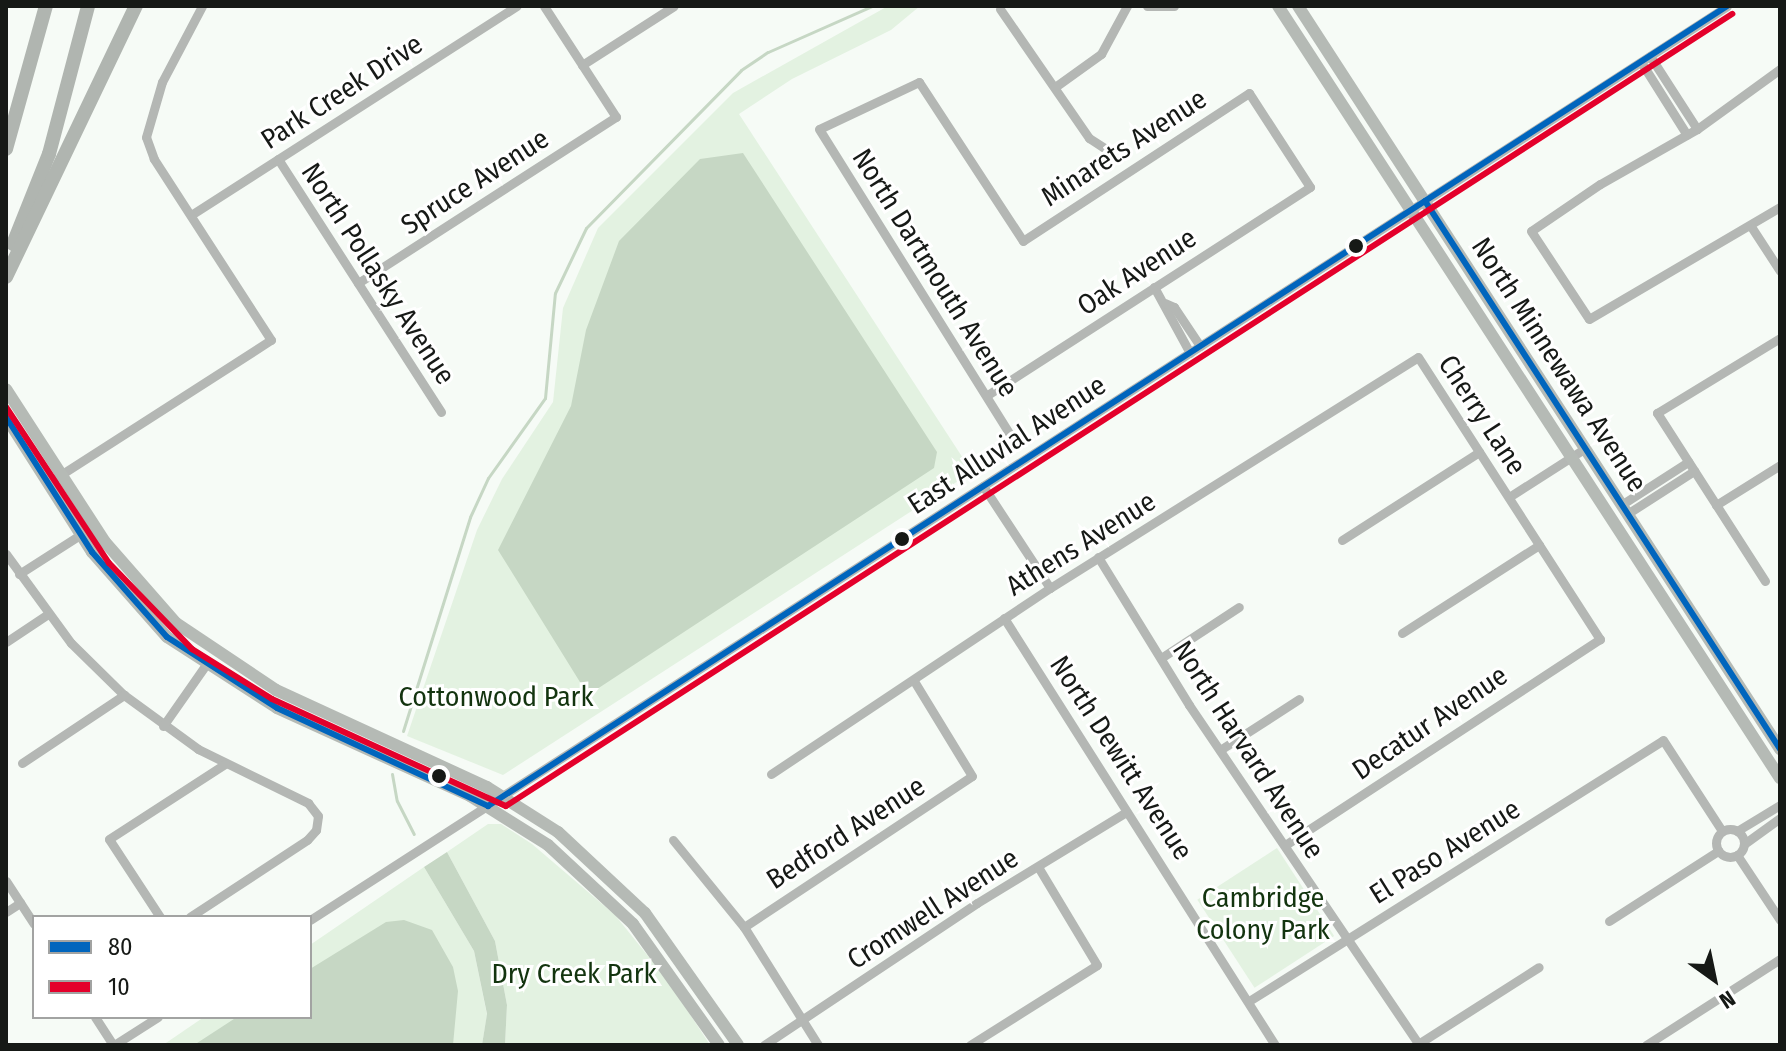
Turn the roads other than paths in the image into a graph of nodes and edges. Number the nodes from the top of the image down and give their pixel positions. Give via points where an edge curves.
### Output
1 (44, 6) edge
2 (88, 6) edge
3 (136, 6) edge
4 (202, 6) edge
5 (517, 6) edge
6 (544, 6) edge
7 (674, 6) edge
8 (1127, 6) edge
9 (1147, 6) edge
10 (1174, 6) edge
11 (1278, 6) edge
12 (1298, 6) edge
13 (1727, 6) edge
14 (1000, 9) dead end
15 (1645, 59) junction
16 (582, 65) junction
17 (1780, 69) edge
18 (1055, 87) junction
19 (1249, 93) joint
20 (1697, 129) junction
21 (1687, 135) junction
22 (6, 149) edge
23 (1106, 149) dead end
24 (278, 159) junction
25 (1425, 201) junction
26 (1780, 207) edge
27 (1411, 210) junction
28 (191, 215) junction
29 (1752, 228) junction
30 (1023, 241) joint
31 (6, 259) edge
32 (1780, 271) edge
33 (6, 277) edge
34 (358, 283) junction
35 (1154, 287) junction
36 (1165, 303) junction
37 (1184, 322) junction
38 (1175, 328) junction
39 (1780, 338) edge
40 (1200, 346) junction
41 (1190, 353) junction
42 (1418, 357) joint
43 (6, 389) edge
44 (989, 394) junction
45 (441, 412) dead end
46 (6, 417) edge
47 (1013, 440) dead end
48 (1584, 449) junction
49 (1479, 452) junction
50 (1571, 458) junction
51 (1780, 465) edge
52 (1691, 466) junction
53 (61, 475) junction
54 (48, 483) junction
55 (983, 486) junction
56 (1509, 497) junction
57 (1716, 505) junction
58 (1624, 510) junction
59 (94, 526) junction
60 (80, 535) junction
61 (1342, 540) dead end
62 (1539, 545) junction
63 (6, 554) edge
64 (1098, 557) junction
65 (19, 574) junction
66 (1765, 581) dead end
67 (1050, 588) junction
68 (1239, 607) dead end
69 (48, 614) junction
70 (1004, 618) junction
71 (1402, 633) dead end
72 (1600, 639) joint
73 (6, 642) edge
74 (1161, 658) junction
75 (205, 666) junction
76 (914, 681) junction
77 (124, 695) junction
78 (292, 698) junction
79 (1299, 699) dead end
80 (163, 726) junction
81 (1780, 749) edge
82 (1220, 750) junction
83 (22, 763) dead end
84 (225, 764) junction
85 (771, 774) dead end
86 (1780, 778) edge
87 (503, 796) junction
88 (1780, 805) edge
89 (488, 806) junction
90 (1126, 812) junction
91 (1780, 818) edge
92 (1722, 831) junction
93 (1737, 831) junction
94 (673, 840) dead end
95 (1744, 844) junction
96 (1285, 845) junction
97 (1718, 851) junction
98 (1737, 855) junction
99 (1038, 867) junction
100 (6, 881) edge
101 (20, 903) junction
102 (6, 912) edge
103 (159, 915) edge
104 (193, 915) edge
105 (312, 919) edge
106 (1780, 920) edge
107 (32, 921) edge
108 (1609, 921) dead end
109 (744, 927) junction
110 (1345, 940) junction
111 (1780, 959) edge
112 (668, 967) junction
113 (1539, 967) dead end
114 (1249, 1001) junction
115 (96, 1019) edge
116 (155, 1019) edge
117 (802, 1021) junction
118 (1419, 1044) edge
119 (113, 1045) edge
120 (719, 1045) edge
121 (729, 1045) edge
122 (738, 1045) edge
123 (764, 1045) edge
124 (818, 1045) edge
125 (970, 1045) edge
126 (1275, 1045) edge
127 (1646, 1045) edge

1 - 22 highway
2 - 31 highway via 49,154
3 - 33 highway
4 - 28 street via 162,82 146,128 149,149
5 - 24 street, Park Creek Drive
6 - 16 street
7 - 16 street
8 - 18 street via 1101,54
9 - 10 street
11 - 27 main road, North Minnewawa Avenue
12 - 25 main road, North Minnewawa Avenue
13 - 15 street, East Alluvial Avenue
14 - 18 street
15 - 20 street
15 - 21 street
15 - 25 street, East Alluvial Avenue
16 - 34 street, Spruce Avenue via 616,117
17 - 20 street
18 - 23 street via 1089,138
19 - 30 street, Minarets Avenue
19 - 35 street, Oak Avenue via 1310,187
20 - 21 street
21 - 29 street via 1531,231 1584,316 1596,318
24 - 28 street, Park Creek Drive
24 - 34 street, North Pollasky Avenue
25 - 27 street, East Alluvial Avenue
25 - 48 main road, North Minnewawa Avenue
26 - 29 street
27 - 40 street, East Alluvial Avenue
27 - 50 main road, North Minnewawa Avenue
28 - 53 street via 271,340
29 - 32 street
30 - 44 street, North Dartmouth Avenue via 919,82 819,129
34 - 45 street, North Pollasky Avenue
35 - 36 street
35 - 44 street, Oak Avenue
36 - 37 street
36 - 38 street
37 - 38 street
37 - 40 street
38 - 41 street
39 - 52 street via 1657,413
40 - 41 street, East Alluvial Avenue
41 - 55 street, East Alluvial Avenue
42 - 49 street, Cherry Lane
42 - 64 street, Athens Avenue via 1287,444
43 - 53 main road
44 - 47 street, North Dartmouth Avenue
46 - 54 main road
48 - 50 street
48 - 58 main road, North Minnewawa Avenue
49 - 56 street, Cherry Lane
49 - 61 street
50 - 56 street
50 - 86 main road, North Minnewawa Avenue
51 - 57 street
52 - 57 street
52 - 58 street
53 - 54 street
53 - 59 main road
54 - 60 main road
55 - 67 street
55 - 87 street, East Alluvial Avenue
56 - 62 street, Cherry Lane
57 - 66 street
58 - 81 main road, North Minnewawa Avenue
59 - 60 street
59 - 78 main road via 176,623 245,673
60 - 65 street
60 - 75 main road via 151,621
62 - 71 street
62 - 72 street, Cherry Lane
63 - 65 street
64 - 67 street, Athens Avenue
64 - 74 street, North Harvard Avenue
65 - 69 street
67 - 70 street, Athens Avenue
68 - 74 street
69 - 73 street
69 - 77 street
70 - 76 street, Athens Avenue
70 - 90 street, North Dewitt Avenue
72 - 96 street, Decatur Avenue
74 - 82 street, North Harvard Avenue
75 - 78 main road via 277,700
75 - 80 street
75 - 89 main road via 277,708
76 - 85 street, Athens Avenue
76 - 109 street, Bedford Avenue via 972,776
77 - 80 street
77 - 83 street
78 - 87 main road
79 - 82 street
80 - 84 street
82 - 96 street, North Harvard Avenue
84 - 103 street via 109,839
84 - 104 street via 308,803 318,823 307,840
87 - 89 street, East Alluvial Avenue
87 - 122 main road via 558,832 645,913
88 - 93 street
89 - 105 street, East Alluvial Avenue
89 - 112 main road via 548,845 597,887
90 - 99 street, Cromwell Avenue
90 - 114 street, North Dewitt Avenue
91 - 95 street
92 - 93 street
92 - 97 street
92 - 110 street, El Paso Avenue via 1663,740
93 - 95 street
94 - 109 street
95 - 98 street
96 - 110 street, North Harvard Avenue
97 - 98 street
97 - 108 street
98 - 106 street
99 - 117 street, Cromwell Avenue
99 - 125 street via 1097,965
100 - 101 street
101 - 102 street
101 - 107 street
109 - 117 street
110 - 114 street, El Paso Avenue
110 - 118 street, North Harvard Avenue
111 - 127 street
112 - 120 main road
112 - 121 main road via 692,990
113 - 118 street
114 - 126 street, North Dewitt Avenue
115 - 119 street
116 - 119 street
117 - 123 street, Cromwell Avenue
117 - 124 street

